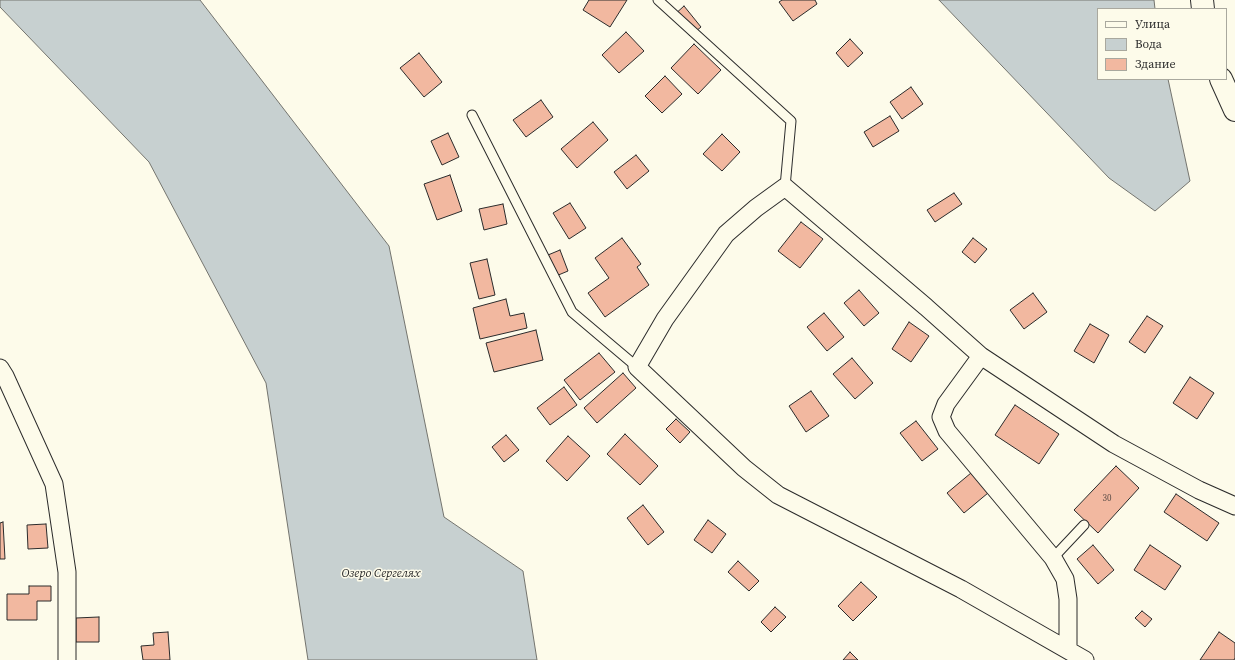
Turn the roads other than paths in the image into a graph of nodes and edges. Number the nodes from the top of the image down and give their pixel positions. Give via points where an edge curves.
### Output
1 (658, 0) edge
2 (1221, 80) edge
3 (1235, 110) edge
4 (472, 115) dead end
5 (786, 187) junction
6 (981, 356) junction
7 (637, 367) junction
8 (0, 368) edge
9 (1235, 506) edge
10 (1084, 525) dead end
11 (1053, 558) junction
12 (1068, 650) junction
13 (67, 660) edge
14 (1085, 660) edge

1 - 5 lane via 791,121
2 - 3 main road
4 - 7 lane via 572,312
5 - 6 street
5 - 7 street via 726,234 665,319
6 - 9 street via 1114,444
6 - 11 street via 946,404 941,417 947,431
7 - 12 street via 744,468 778,495 962,589
8 - 13 street via 54,484 67,572
10 - 11 lane
11 - 12 street via 1065,579 1068,599
12 - 14 street

